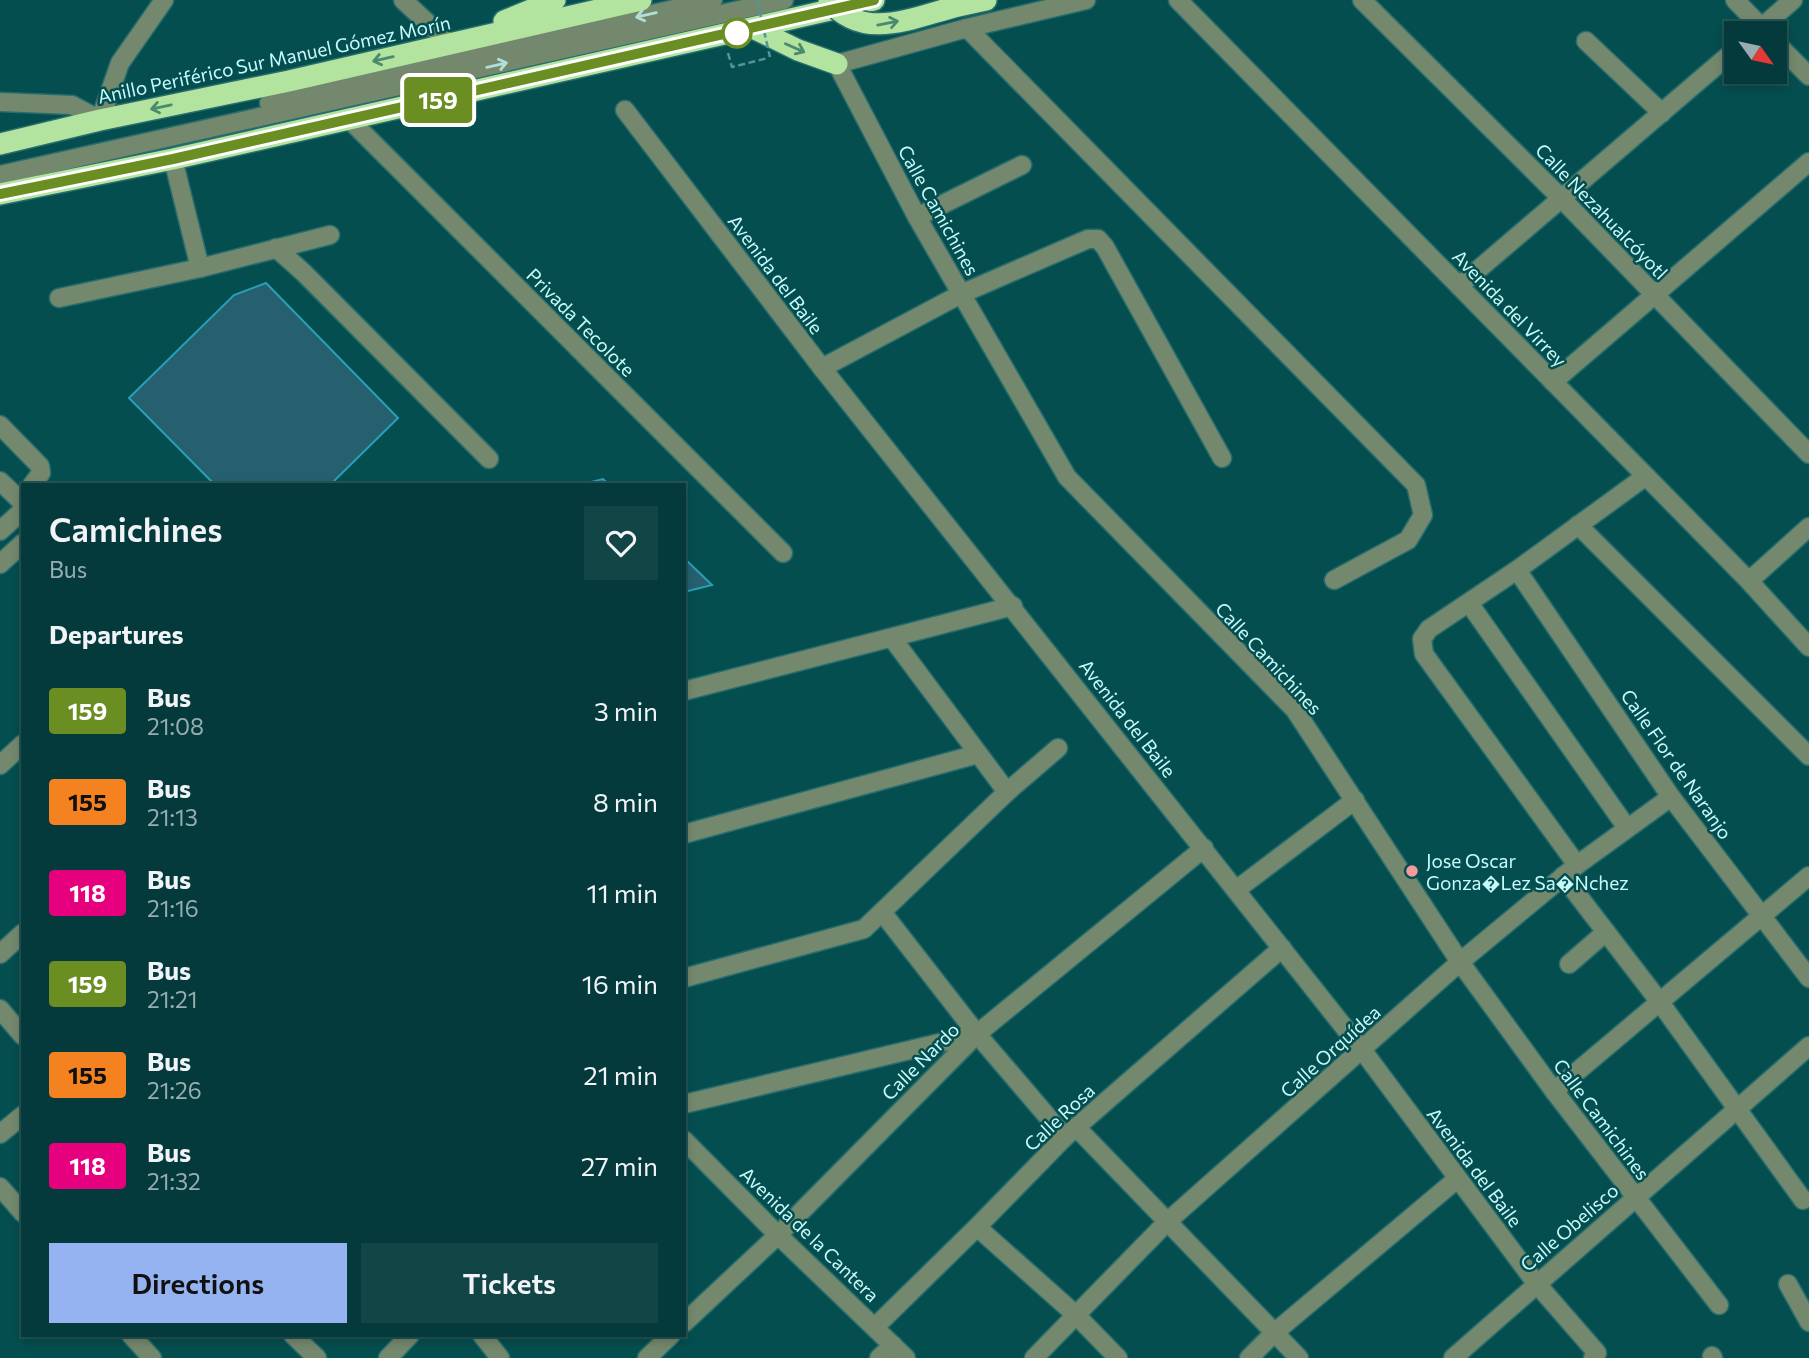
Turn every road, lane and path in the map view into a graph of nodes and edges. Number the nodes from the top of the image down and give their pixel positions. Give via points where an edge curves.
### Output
1 (164, 0) edge
2 (403, 0) edge
3 (555, 0) edge
4 (640, 0) edge
5 (713, 0) edge
6 (757, 0) edge
7 (784, 0) edge
8 (829, 0) edge
9 (874, 0) edge
10 (985, 0) edge
11 (1086, 0) edge
12 (1178, 0) edge
13 (1362, 0) edge
14 (1735, 0) edge
15 (1793, 0) edge
16 (1753, 21) edge
17 (1771, 21) edge
18 (967, 28) junction
19 (755, 29) junction
20 (724, 36) junction
21 (1586, 41) dead end
22 (450, 44) junction
23 (1787, 54) edge
24 (1724, 59) edge
25 (837, 64) junction
26 (1809, 76) edge
27 (0, 102) edge
28 (625, 110) dead end
29 (1662, 113) junction
30 (349, 119) junction
31 (100, 120) junction
32 (0, 144) edge
33 (173, 159) junction
34 (1809, 162) edge
35 (0, 165) edge
36 (1022, 165) dead end
37 (0, 175) edge
38 (0, 194) edge
39 (1561, 198) junction
40 (917, 217) junction
41 (330, 235) dead end
42 (276, 248) junction
43 (200, 268) junction
44 (1459, 286) junction
45 (961, 294) junction
46 (1655, 294) junction
47 (59, 298) dead end
48 (822, 369) junction
49 (1553, 382) junction
50 (0, 425) edge
51 (1809, 454) edge
52 (1222, 458) dead end
53 (489, 459) dead end
54 (1646, 476) junction
55 (0, 481) edge
56 (34, 483) edge
57 (21, 501) edge
58 (1578, 526) junction
59 (1809, 527) edge
60 (0, 531) edge
61 (21, 544) edge
62 (783, 553) dead end
63 (0, 564) edge
64 (1517, 570) junction
65 (1334, 580) dead end
66 (1749, 581) junction
67 (1469, 603) junction
68 (1013, 606) junction
69 (892, 638) junction
70 (1809, 648) edge
71 (686, 690) edge
72 (21, 746) edge
73 (1058, 748) dead end
74 (978, 754) junction
75 (1809, 756) edge
76 (0, 765) edge
77 (1007, 792) junction
78 (1671, 797) junction
79 (1355, 800) junction
80 (1627, 828) junction
81 (686, 833) edge
82 (1204, 848) junction
83 (1570, 870) junction
84 (1809, 876) edge
85 (1236, 890) junction
86 (882, 912) junction
87 (1761, 916) junction
88 (1606, 932) junction
89 (21, 935) edge
90 (1282, 948) junction
91 (0, 954) edge
92 (1460, 962) junction
93 (1569, 964) dead end
94 (686, 977) edge
95 (1809, 978) edge
96 (1659, 1001) junction
97 (0, 1009) edge
98 (21, 1034) edge
99 (976, 1034) junction
100 (1809, 1046) edge
101 (1363, 1051) junction
102 (1554, 1091) junction
103 (686, 1104) edge
104 (1737, 1109) junction
105 (21, 1117) edge
106 (1071, 1132) junction
107 (0, 1134) edge
108 (686, 1142) edge
109 (1457, 1179) junction
110 (0, 1187) edge
111 (1634, 1197) junction
112 (1803, 1200) dead end
113 (21, 1211) edge
114 (1167, 1223) junction
115 (977, 1227) junction
116 (778, 1236) junction
117 (1536, 1283) junction
118 (1787, 1284) dead end
119 (1719, 1305) dead end
120 (1076, 1315) junction
121 (686, 1321) edge
122 (1809, 1322) edge
123 (876, 1327) junction
124 (1274, 1333) junction
125 (133, 1337) edge
126 (295, 1337) edge
127 (408, 1337) edge
128 (484, 1337) edge
129 (665, 1337) edge
130 (900, 1352) edge
131 (1595, 1355) edge
132 (152, 1358) edge
133 (317, 1358) edge
134 (388, 1358) edge
135 (500, 1358) edge
136 (647, 1358) edge
137 (879, 1358) edge
138 (1034, 1358) edge
139 (1118, 1358) edge
140 (1249, 1358) edge
141 (1299, 1358) edge
142 (1452, 1358) edge

1 - 31 street via 120,63
2 - 22 street
3 - 22 highway
4 - 22 highway, Anillo Periférico Sur Manuel Gómez Morín
5 -> 35 street
6 - 20 path, bridge via 770,57 732,67
37 -> 7 street
8 -> 10 highway, bridge via 849,18 869,25
9 - 19 highway
11 - 18 street
12 - 44 street, Avenida del Virrey
13 - 39 street, Calle Nezahualcóyotl
14 - 16 street
15 - 17 street
18 - 25 street
18 - 65 street via 1416,485 1423,515 1409,540
19 - 20 highway
19 -> 25 highway
20 - 30 highway
21 - 29 street
22 -> 31 highway, Anillo Periférico Sur Manuel Gómez Morín
23 - 26 street
24 - 29 street
25 - 40 street, Calle Camichines
27 - 31 street via 72,105
28 - 48 street, Avenida del Baile
29 - 39 street
30 - 33 highway
30 - 62 street, Privada Tecolote
31 - 32 highway, Anillo Periférico Sur Manuel Gómez Morín
33 - 38 highway
33 - 43 street
34 - 46 street
36 - 40 street
39 - 44 street
39 - 46 street, Calle Nezahualcóyotl
40 - 45 street, Calle Camichines
41 - 42 street
42 - 43 street
42 - 53 street
43 - 47 street
44 - 49 street, Avenida del Virrey
45 - 48 street
45 - 52 street via 1088,239 1098,239
45 - 79 street, Calle Camichines via 1067,477 1295,710
46 - 49 street
46 - 51 street, Calle Nezahualcóyotl
48 - 68 street, Avenida del Baile
49 - 54 street, Avenida del Virrey
50 - 56 street via 40,466
54 - 58 street
54 - 66 street, Avenida del Virrey
55 - 57 street
57 - 60 street
58 - 64 street
58 - 75 street
59 - 66 street
61 - 63 street
64 - 67 street
64 - 78 street, Calle Flor de Naranjo
66 - 70 street, Avenida del Virrey
67 - 80 street
67 - 83 street via 1429,629 1422,639 1424,654
68 - 69 street
68 - 82 street, Avenida del Baile
69 - 71 street
69 - 74 street
72 - 76 street
73 - 77 street
74 - 77 street
74 - 81 street
77 - 86 street
78 - 80 street, Calle Orquídea
78 - 87 street, Calle Flor de Naranjo
79 - 85 street
79 - 92 street, Calle Camichines
80 - 83 street, Calle Orquídea
82 - 85 street, Avenida del Baile
82 - 99 street, Calle Nardo
83 - 88 street
83 - 92 street, Calle Orquídea
84 - 87 street
85 - 90 street, Avenida del Baile
86 - 94 street via 864,929
86 - 99 street
87 - 95 street, Calle Flor de Naranjo
87 - 96 street
88 - 93 street
88 - 96 street
89 - 91 street
90 - 101 street, Avenida del Baile
90 - 106 street, Calle Rosa
92 - 101 street, Calle Orquídea
92 - 102 street, Calle Camichines
96 - 102 street
96 - 104 street
97 - 98 street
99 - 103 street
99 - 106 street
99 - 116 street, Calle Nardo
100 - 104 street, Calle Obelisco
101 - 109 street, Avenida del Baile
101 - 114 street, Calle Orquídea
102 - 111 street, Calle Camichines
104 - 111 street, Calle Obelisco
104 - 112 street
105 - 107 street
106 - 114 street
106 - 115 street, Calle Rosa
108 - 116 street, Avenida de la Cantera
109 - 117 street, Avenida del Baile
109 - 124 street
110 - 113 street
111 - 117 street, Calle Obelisco
111 - 119 street, Calle Camichines
114 - 120 street, Calle Orquídea
114 - 124 street
115 - 120 street
115 - 123 street, Calle Rosa
116 - 121 street, Calle Nardo
116 - 123 street, Avenida de la Cantera
117 - 131 street, Avenida del Baile
117 - 142 street, Calle Obelisco
118 - 122 street
120 - 138 street, Calle Orquídea
120 - 139 street
123 - 130 street, Avenida de la Cantera
124 - 140 street
124 - 141 street
125 - 132 street
126 - 133 street
127 - 134 street
128 - 135 street
129 - 136 street
130 - 137 street

